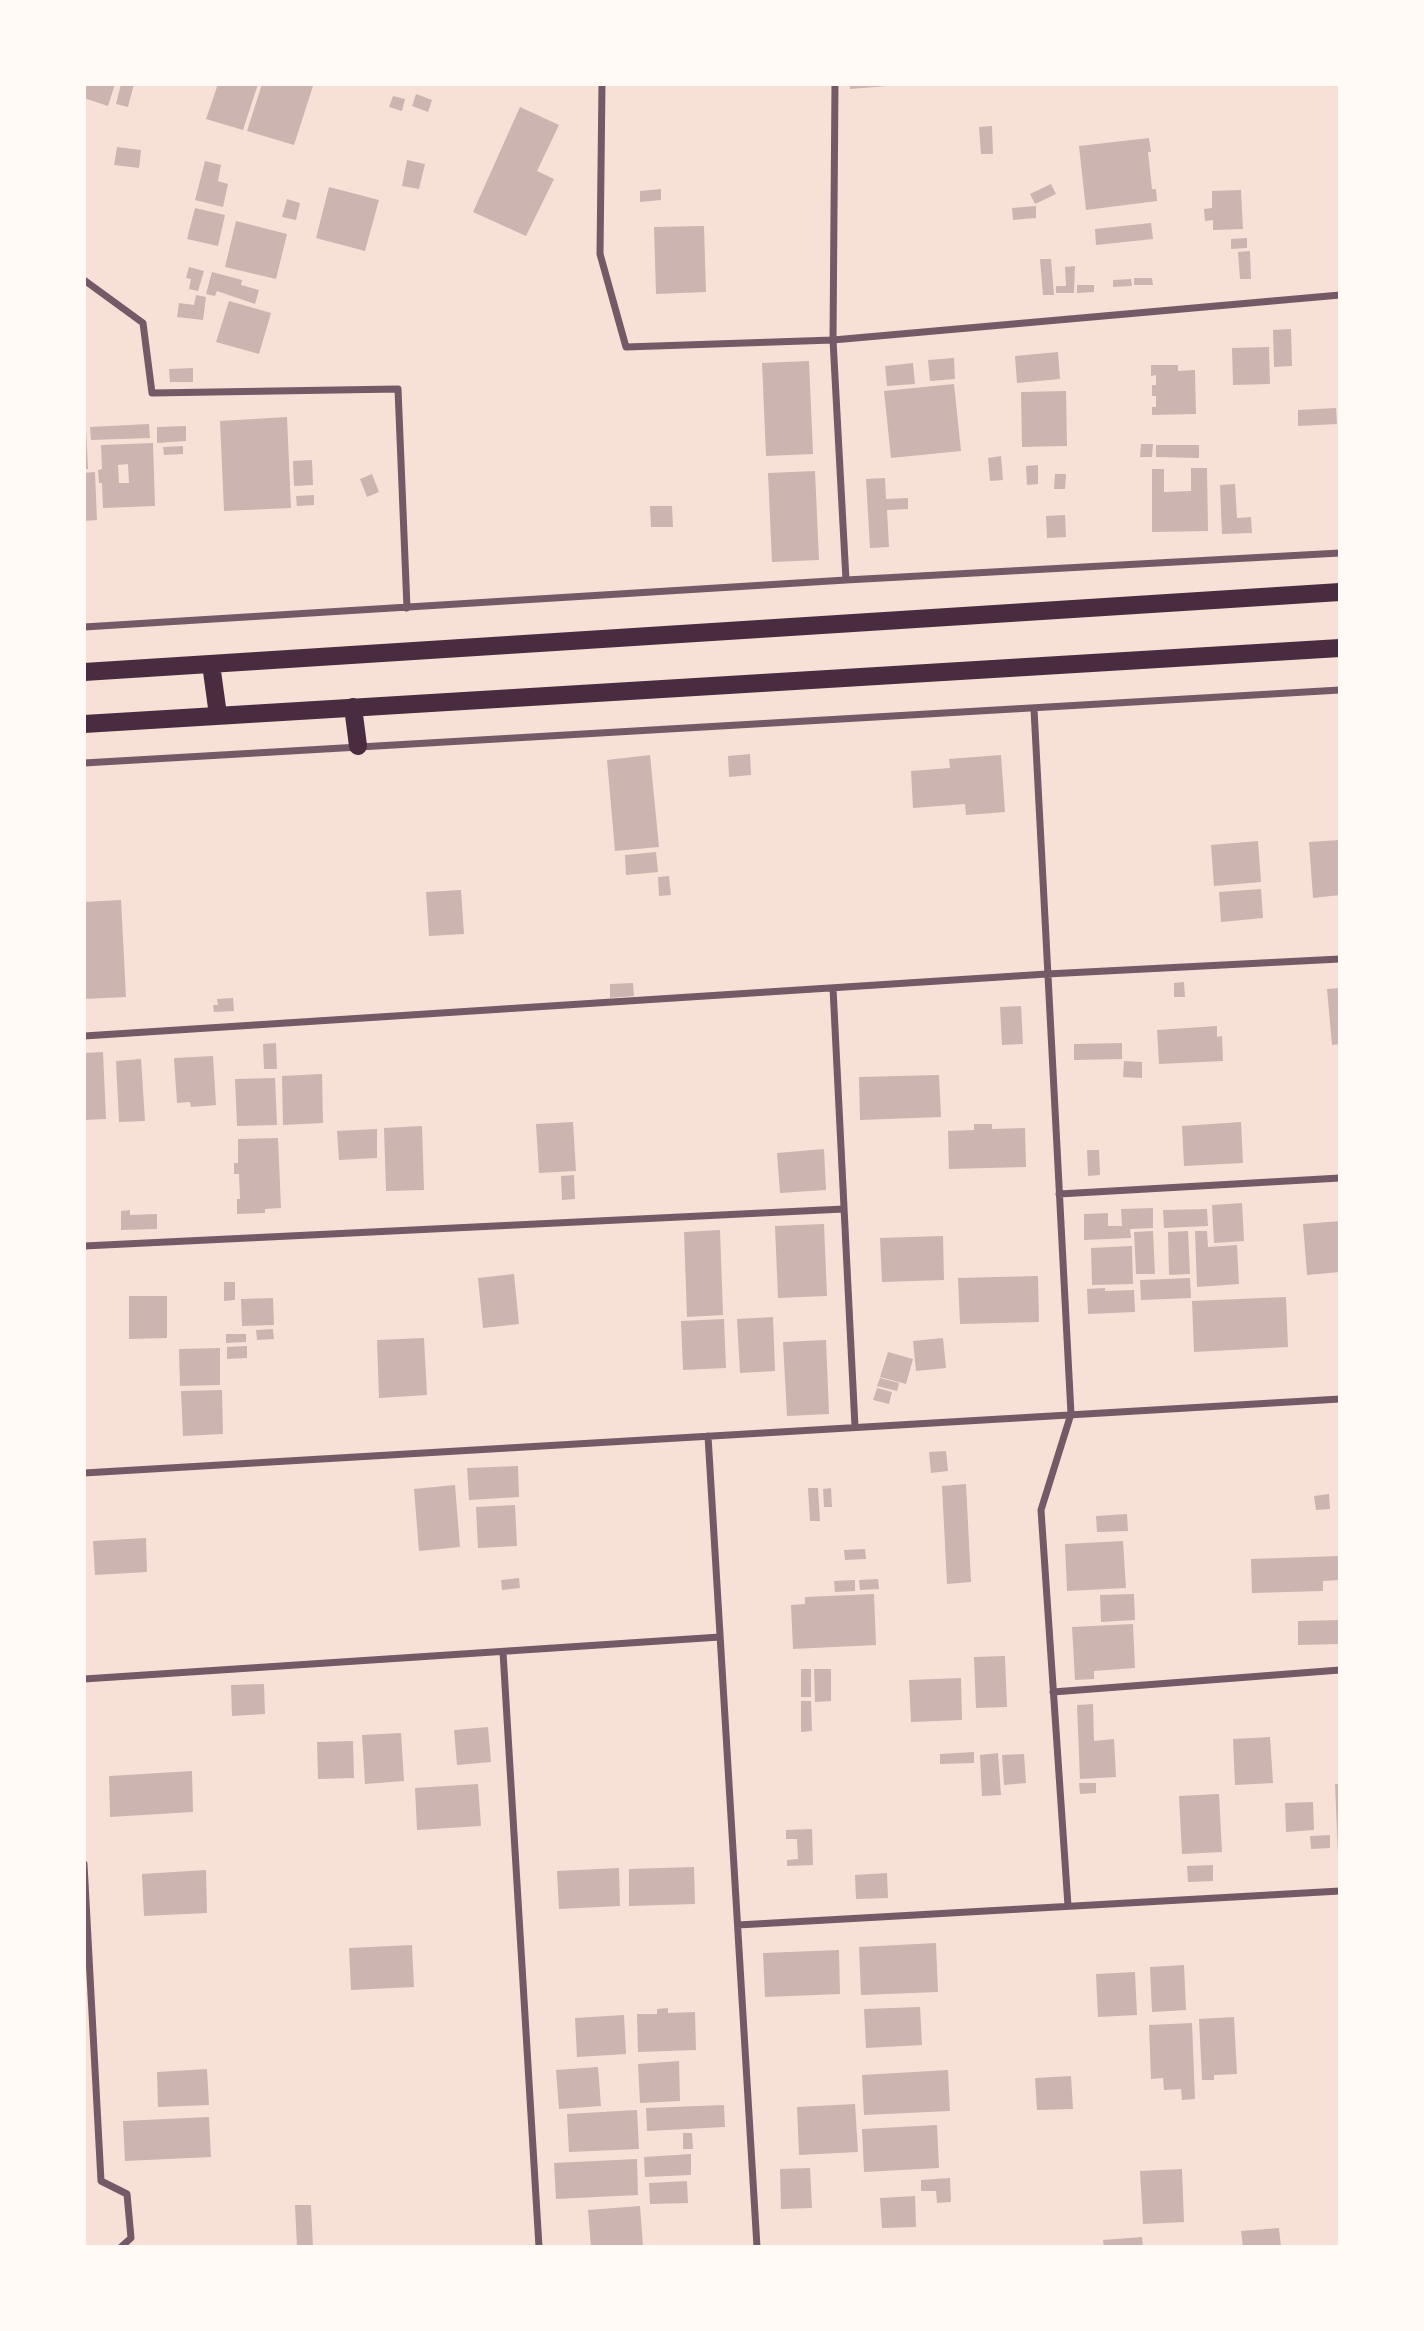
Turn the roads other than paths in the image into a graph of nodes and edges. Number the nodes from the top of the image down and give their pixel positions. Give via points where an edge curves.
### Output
1 (601, 84) edge
2 (835, 84) edge
3 (84, 280) edge
4 (1340, 295) edge
5 (833, 340) junction
6 (1340, 553) edge
7 (846, 580) junction
8 (1340, 592) edge
9 (407, 608) junction
10 (84, 627) edge
11 (1340, 648) edge
12 (211, 664) junction
13 (84, 672) edge
14 (1340, 690) edge
15 (353, 707) junction
16 (1034, 709) junction
17 (218, 716) junction
18 (84, 724) edge
19 (358, 747) junction
20 (84, 763) edge
21 (1340, 959) edge
22 (1047, 974) junction
23 (833, 988) junction
24 (84, 1036) edge
25 (1340, 1178) edge
26 (1059, 1194) junction
27 (844, 1209) junction
28 (84, 1246) edge
29 (1340, 1399) edge
30 (1071, 1415) junction
31 (855, 1427) junction
32 (708, 1436) junction
33 (84, 1473) edge
34 (720, 1637) junction
35 (503, 1651) junction
36 (1340, 1670) edge
37 (84, 1679) edge
38 (1053, 1692) junction
39 (84, 1864) edge
40 (1340, 1891) edge
41 (1068, 1906) junction
42 (738, 1925) junction
43 (121, 2247) edge
44 (539, 2247) edge
45 (757, 2247) edge

1 - 5 street via 600,254 626,347
2 - 5 street
3 - 9 street via 143,323 152,393 398,389
4 - 5 street
5 - 7 street
6 - 7 street
7 - 9 street
8 - 12 main road
9 - 10 street
11 - 15 main road
12 - 13 main road
12 - 17 main road
14 - 16 street
15 - 17 main road
15 - 19 main road
16 - 19 street
16 - 22 street
17 - 18 main road
19 - 20 street
21 - 22 street
22 - 23 street
22 - 26 street
23 - 24 street
23 - 27 street
25 - 26 street
26 - 30 street
27 - 28 street
27 - 31 street
29 - 30 street
30 - 31 street
30 - 38 street via 1041,1510
31 - 32 street
32 - 33 street
32 - 34 street
34 - 35 street
34 - 42 street
35 - 37 street
35 - 44 street
36 - 38 street
38 - 41 street
39 - 43 street via 101,2181 127,2194 131,2238
40 - 41 street
41 - 42 street
42 - 45 street

